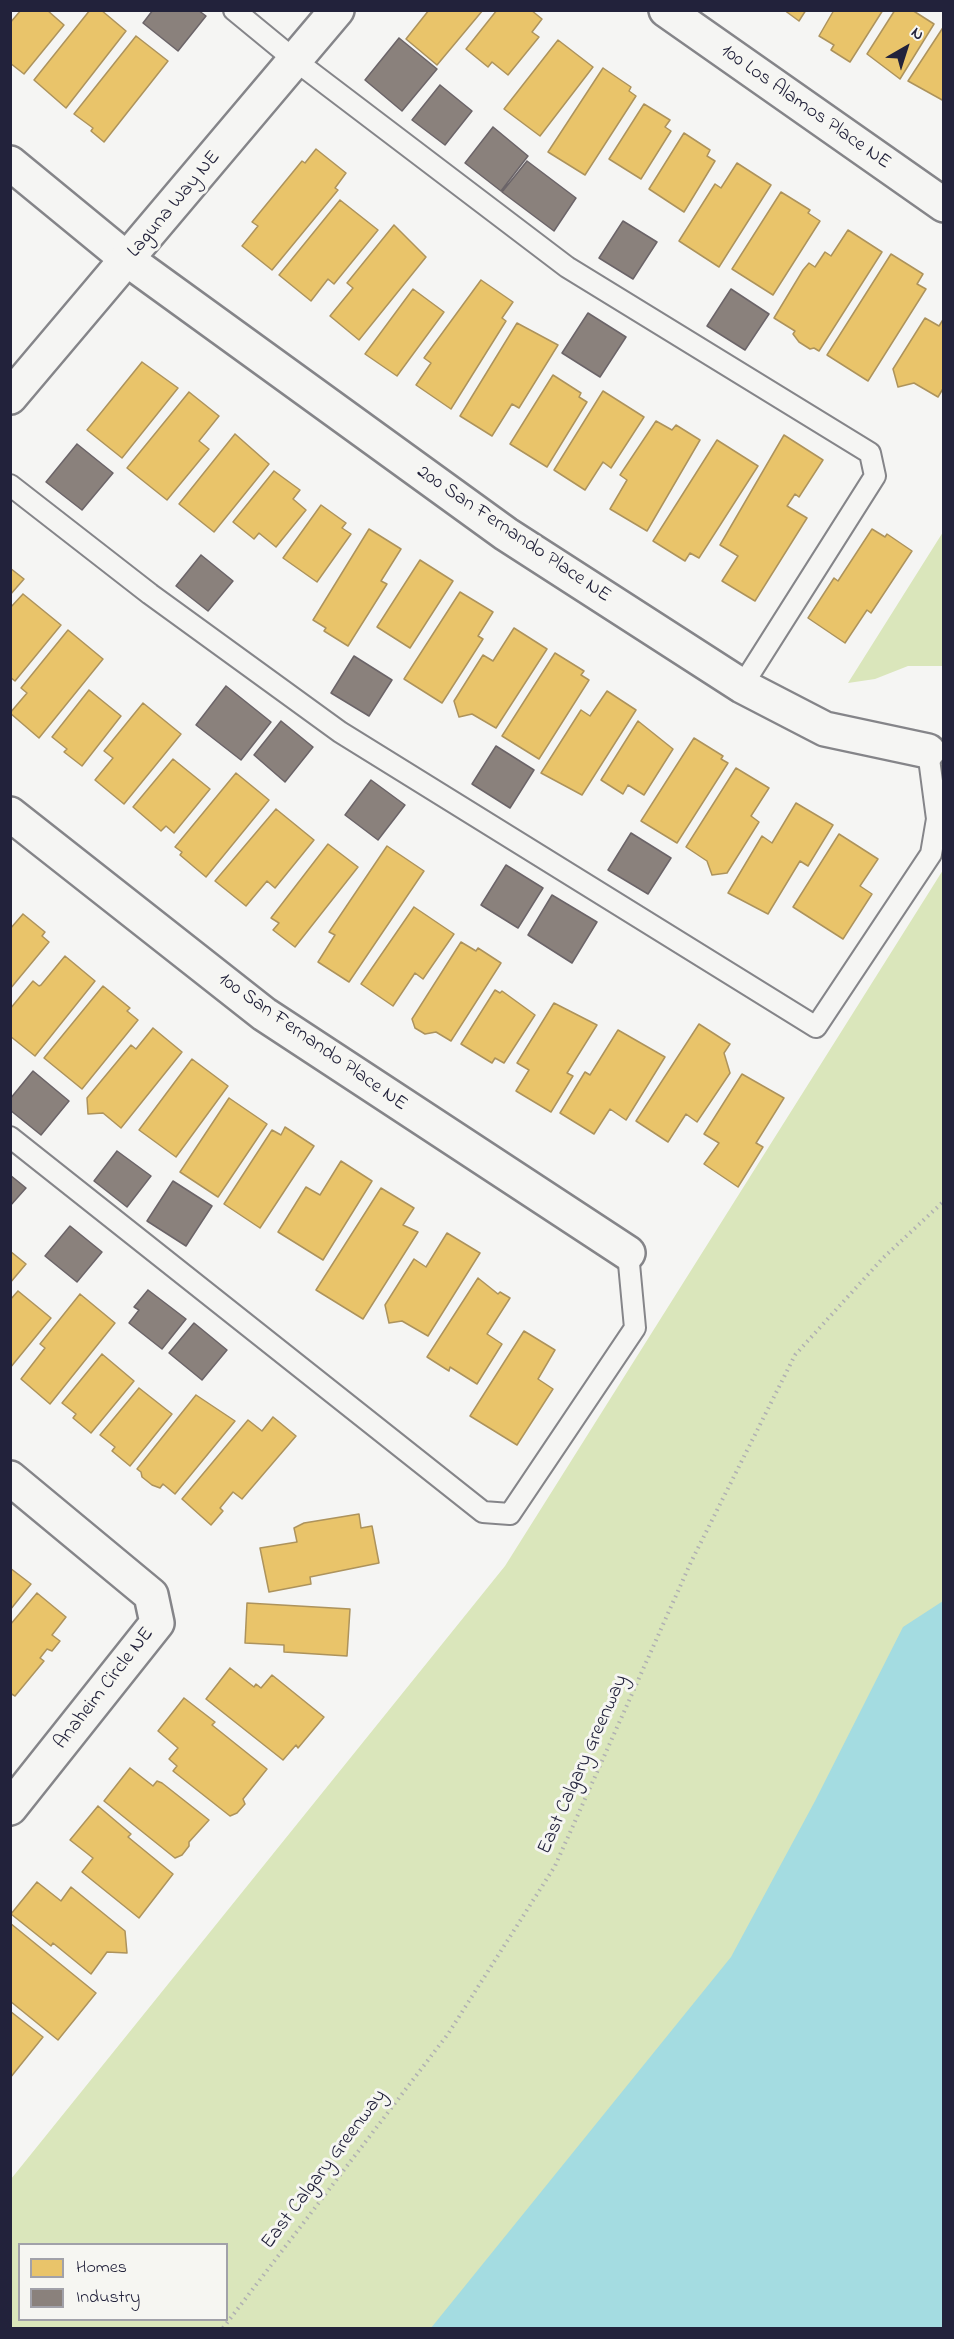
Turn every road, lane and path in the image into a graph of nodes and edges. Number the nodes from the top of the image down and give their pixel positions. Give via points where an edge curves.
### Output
1 (234, 10) edge
2 (337, 10) edge
3 (666, 10) edge
4 (296, 61) junction
5 (10, 163) edge
6 (944, 206) edge
7 (128, 260) junction
8 (10, 397) edge
9 (10, 485) edge
10 (742, 686) junction
11 (928, 751) joint
12 (10, 814) edge
13 (10, 1137) edge
14 (944, 1201) edge
15 (628, 1253) joint
16 (10, 1478) edge
17 (13, 1799) edge
18 (223, 2328) edge

1 - 4 lane
2 - 4 street, Laguna Way NE
3 - 6 street, 100 Los Alamos Place NE
4 - 7 street, Laguna Way NE
4 - 10 lane via 567,267 870,453 875,476
5 - 7 street, 200 San Fernando Place NE
7 - 8 street, Laguna Way NE
7 - 10 street, 200 San Fernando Place NE via 506,534
9 - 11 lane via 150,594 340,732 816,1027 931,854 937,819
10 - 11 street, 200 San Fernando Place NE via 825,729
12 - 15 street, 100 San Fernando Place NE via 264,1014
13 - 15 lane via 483,1512 510,1514 635,1328
14 - 18 path, East Calgary Greenway via 883,1258 795,1355 691,1562 555,1866 448,2034
16 - 17 street, Anaheim Circle NE via 151,1595 157,1623

